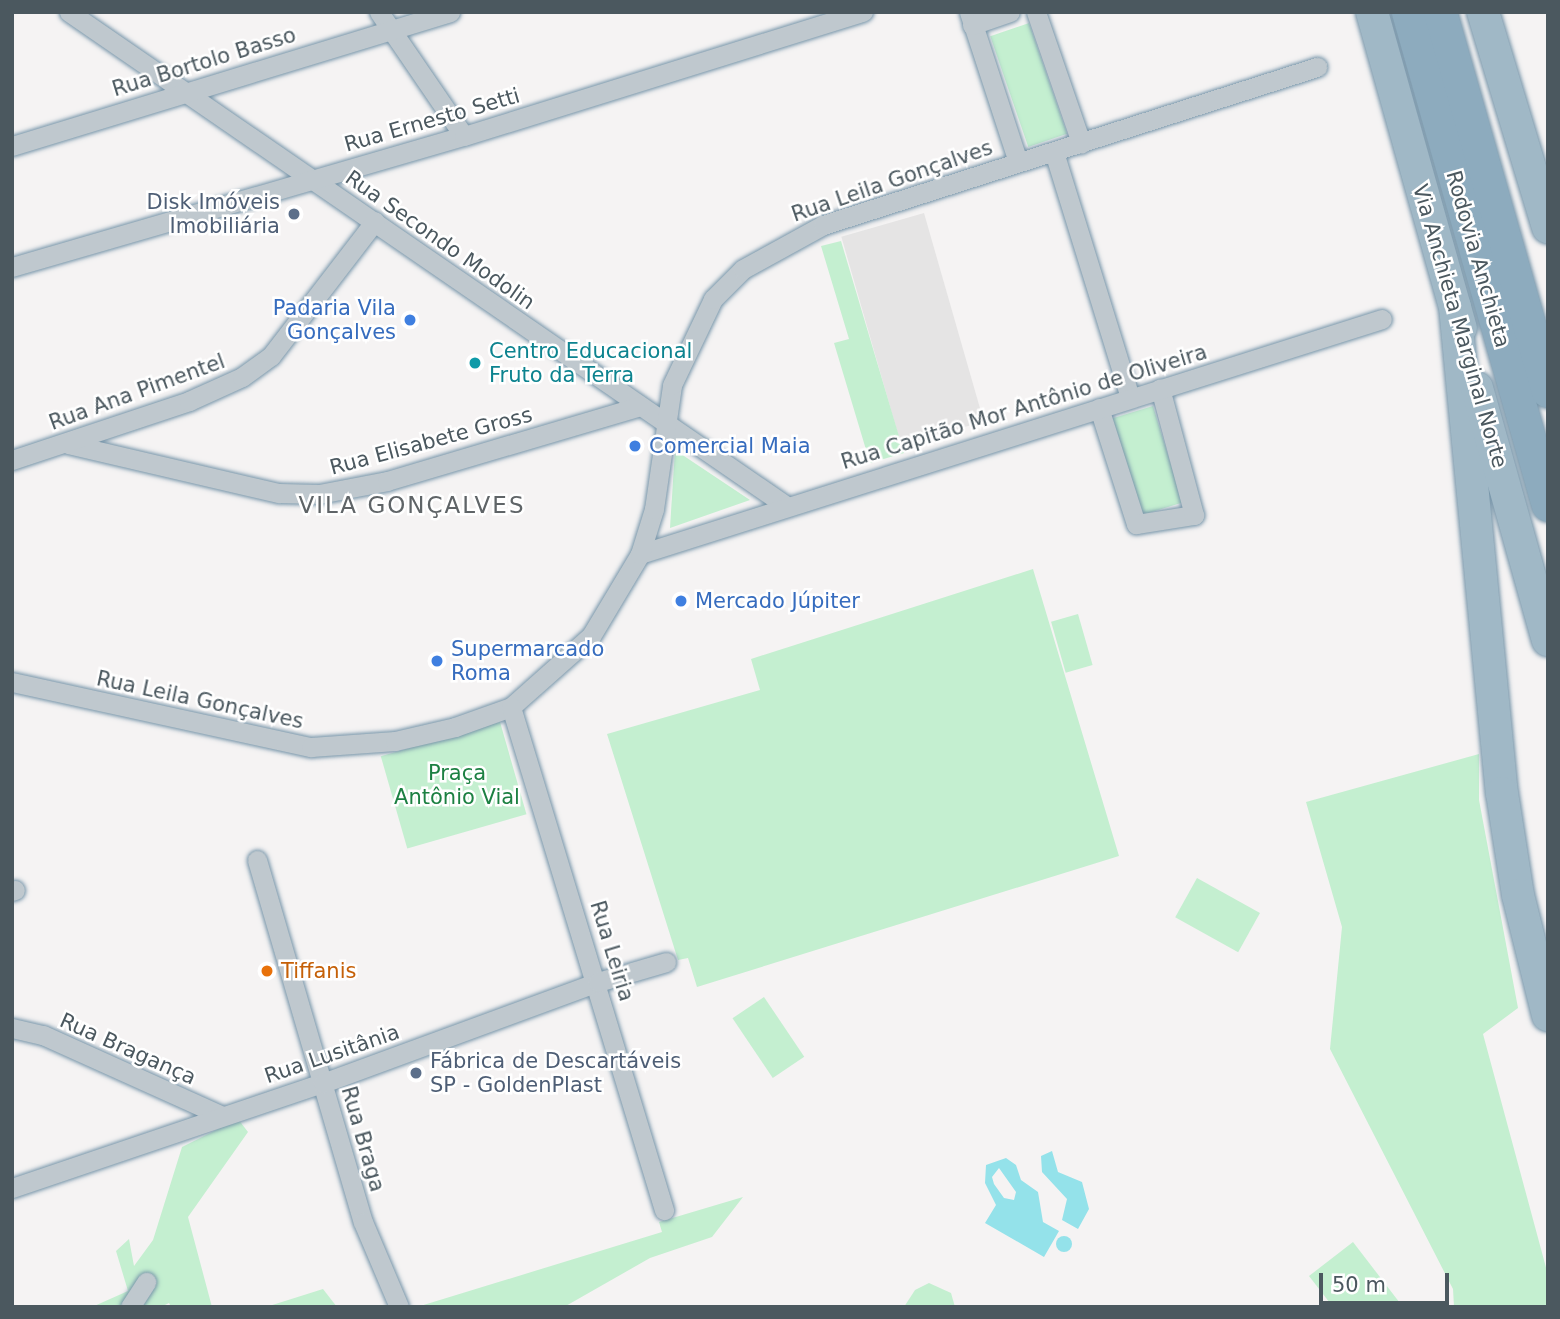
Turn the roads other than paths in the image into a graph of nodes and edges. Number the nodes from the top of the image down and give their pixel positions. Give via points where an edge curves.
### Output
1 (69, 12) edge
2 (379, 12) edge
3 (450, 12) edge
4 (863, 12) edge
5 (1010, 12) edge
6 (1036, 12) edge
7 (1372, 12) edge
8 (1408, 12) edge
9 (1440, 12) edge
10 (1483, 12) edge
11 (970, 18) edge
12 (392, 30) junction
13 (1317, 66) dead end
14 (187, 90) junction
15 (464, 136) junction
16 (1081, 143) junction
17 (12, 146) edge
18 (1054, 152) junction
19 (1018, 162) junction
20 (310, 178) junction
21 (375, 221) junction
22 (1548, 227) edge
23 (12, 267) edge
24 (1455, 307) junction
25 (1382, 319) dead end
26 (1160, 388) junction
27 (1548, 391) edge
28 (1130, 397) junction
29 (640, 406) junction
30 (1099, 408) junction
31 (663, 422) junction
32 (68, 444) junction
33 (12, 460) edge
34 (785, 505) junction
35 (1548, 505) edge
36 (640, 554) junction
37 (1548, 640) edge
38 (12, 682) edge
39 (511, 707) junction
40 (257, 860) dead end
41 (666, 962) dead end
42 (598, 982) junction
43 (1548, 1016) edge
44 (12, 1028) edge
45 (323, 1083) junction
46 (222, 1116) junction
47 (12, 1188) edge
48 (664, 1210) dead end
49 (146, 1282) dead end
50 (130, 1307) edge
51 (399, 1307) edge

1 - 14 street, Rua Secondo Modolin
2 - 12 street
3 - 12 street, Rua Bortolo Basso
4 - 15 street, Rua Ernesto Setti
5 - 11 street
6 - 16 street
7 - 24 highway, Via Anchieta Marginal Norte
8 - 35 highway, Rodovia Anchieta
9 - 27 highway, Rodovia Anchieta
10 - 22 highway
11 - 19 street
12 - 14 street, Rua Bortolo Basso
12 - 15 street
13 - 16 street, Rua Leila Gonçalves
14 - 17 street, Rua Bortolo Basso
14 - 20 street, Rua Secondo Modolin
15 - 20 street, Rua Ernesto Setti
16 - 18 street, Rua Leila Gonçalves
18 - 19 street, Rua Leila Gonçalves
18 - 28 street
19 - 31 street, Rua Leila Gonçalves via 823,225 743,269 713,299 694,332 672,385
20 - 21 street, Rua Secondo Modolin
20 - 23 street, Rua Ernesto Setti
21 - 29 street, Rua Secondo Modolin
21 - 32 street, Rua Ana Pimentel via 271,355 242,377
24 - 37 highway, Via Anchieta Marginal Norte
24 - 43 highway via 1502,793 1518,895
25 - 26 street, Rua Capitão Mor Antônio de Oliveira
26 - 28 street, Rua Capitão Mor Antônio de Oliveira
26 - 30 street via 1194,515 1136,524
28 - 30 street, Rua Capitão Mor Antônio de Oliveira
29 - 31 street, Rua Secondo Modolin
29 - 32 street, Rua Elisabete Gross via 387,481 318,494 279,493
30 - 34 street, Rua Capitão Mor Antônio de Oliveira
31 - 34 street, Rua Secondo Modolin
31 - 36 street, Rua Leila Gonçalves via 654,509
32 - 33 street, Rua Ana Pimentel
34 - 36 street, Rua Capitão Mor Antônio de Oliveira
36 - 39 street, Rua Leila Gonçalves via 591,636
38 - 39 street, Rua Leila Gonçalves via 311,747 395,741 467,724
39 - 42 street, Rua Leiria
40 - 45 street, Rua Braga
41 - 42 street, Rua Lusitânia
42 - 45 street, Rua Lusitânia
42 - 48 street, Rua Leiria
44 - 46 street, Rua Bragança via 43,1035
45 - 46 street, Rua Lusitânia
45 - 51 street, Rua Braga via 363,1222
46 - 47 street, Rua Lusitânia
49 - 50 street

